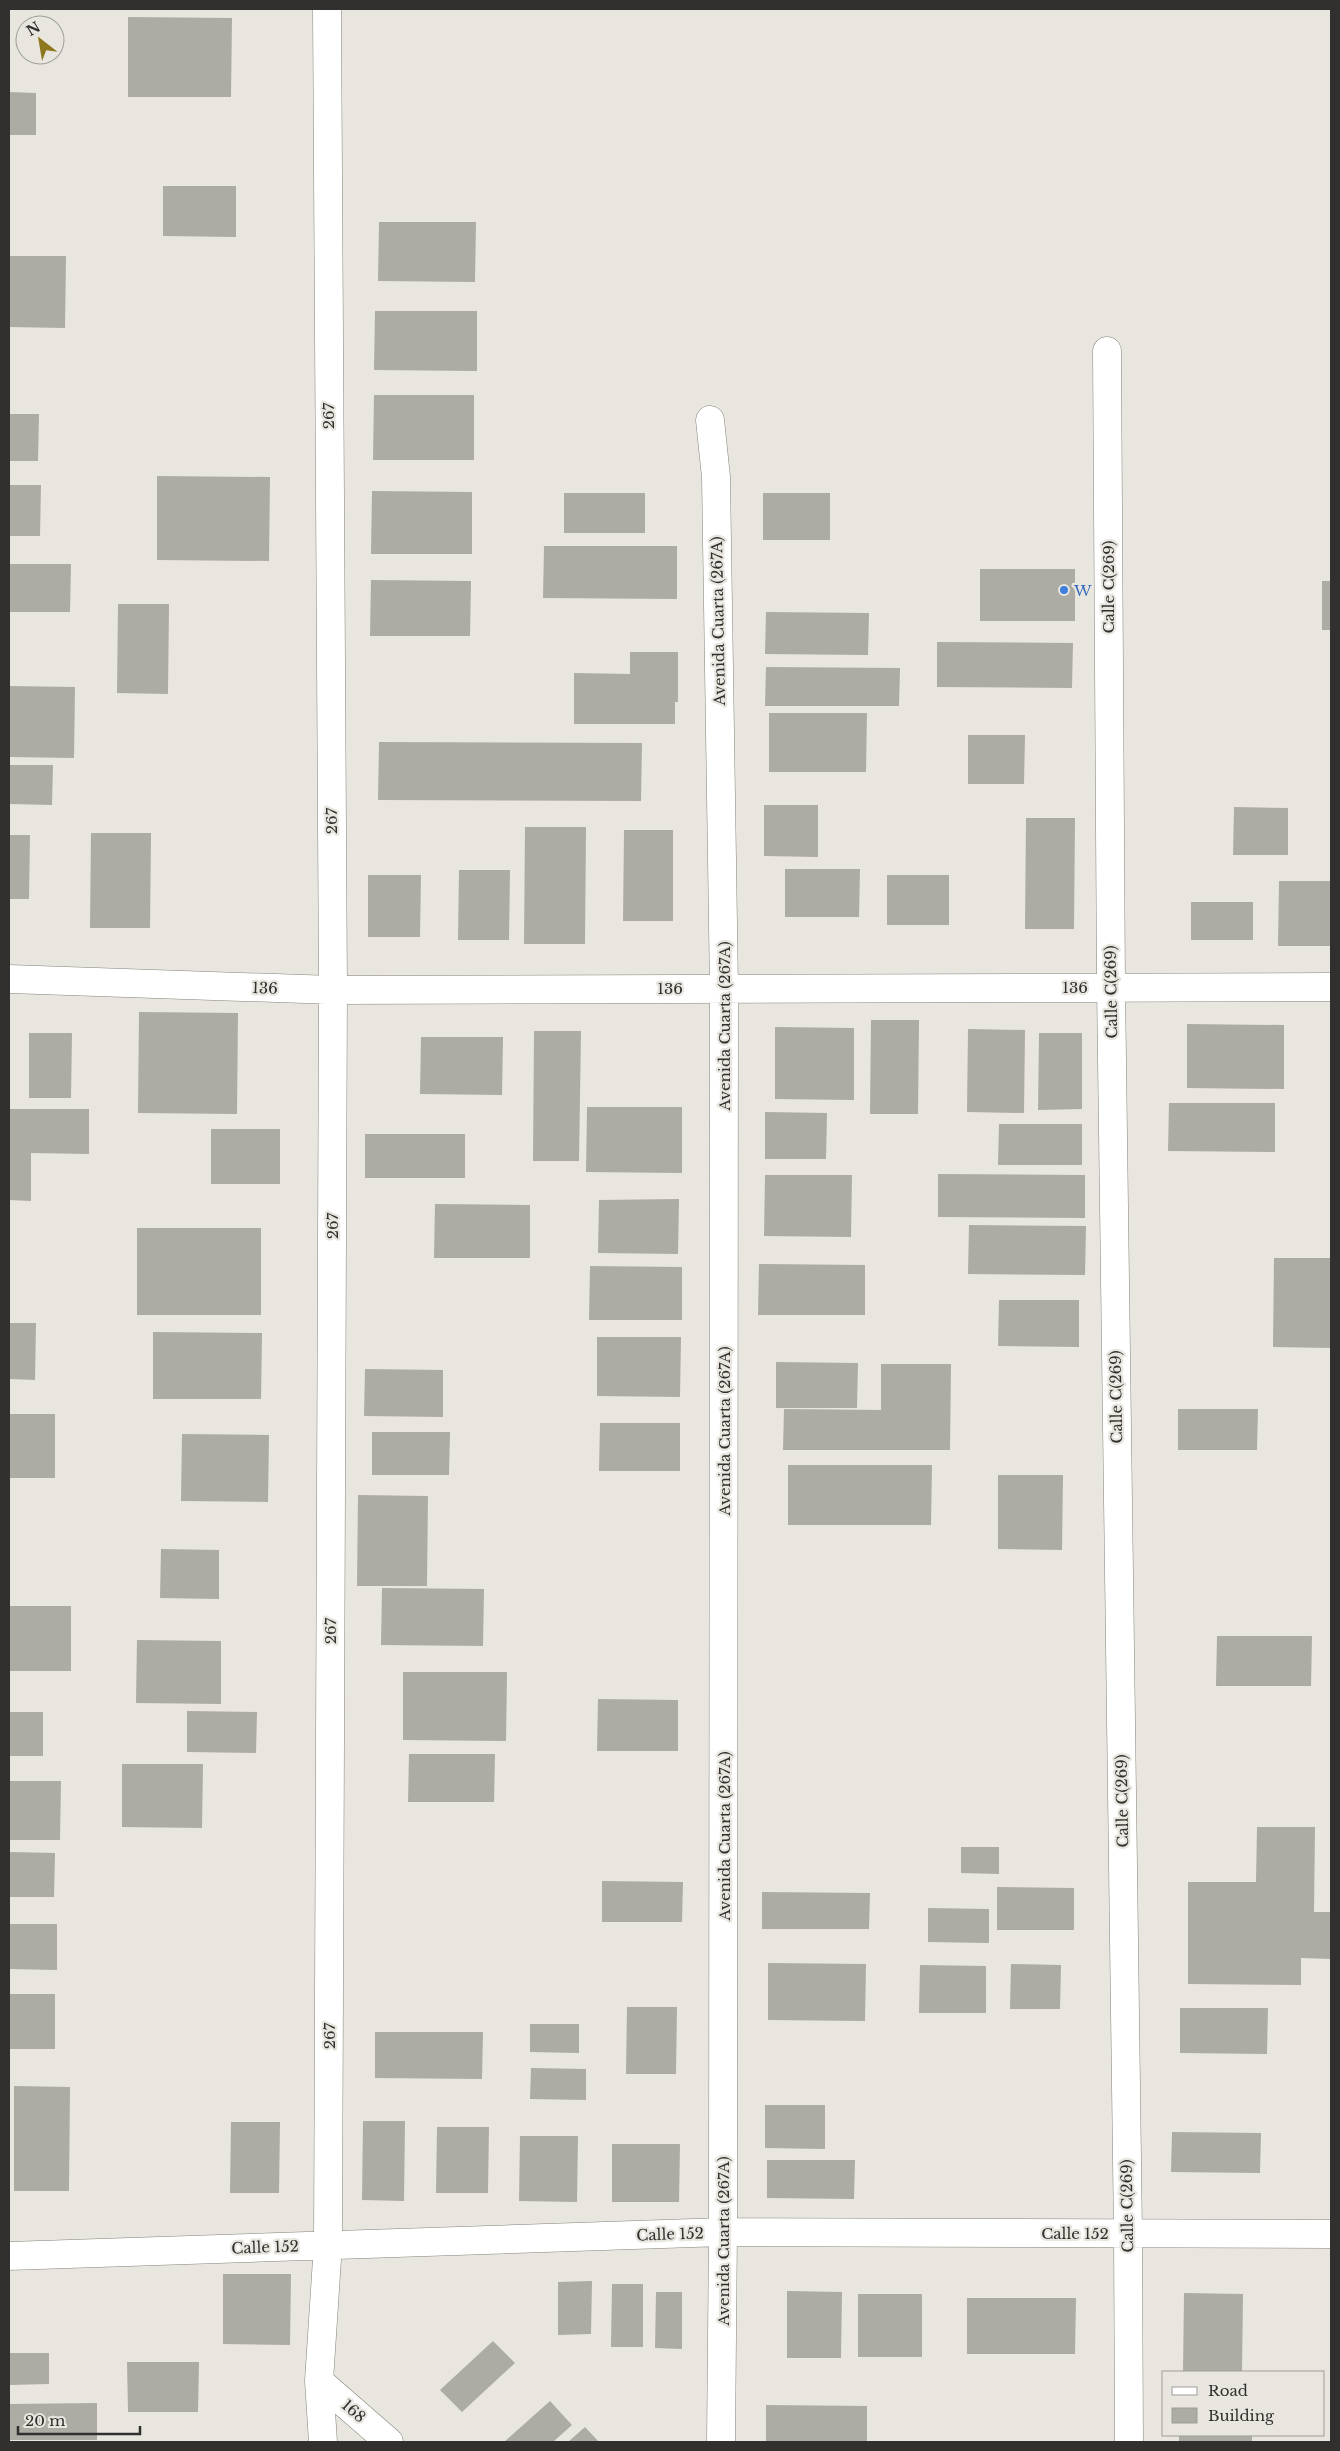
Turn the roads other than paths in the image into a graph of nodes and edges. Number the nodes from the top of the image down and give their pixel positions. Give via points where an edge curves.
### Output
1 (327, 9) edge
2 (1107, 351) dead end
3 (710, 420) dead end
4 (9, 979) edge
5 (1111, 987) junction
6 (1331, 987) edge
7 (724, 988) junction
8 (333, 990) junction
9 (723, 2232) junction
10 (1128, 2233) junction
11 (1331, 2234) edge
12 (328, 2244) junction
13 (9, 2256) edge
14 (319, 2381) junction
15 (323, 2442) edge
16 (389, 2442) edge
17 (721, 2442) edge
18 (1129, 2442) edge

1 - 8 street, 267
2 - 5 street, Calle C(269)
3 - 7 street, Avenida Cuarta (267A) via 716,478
4 - 8 street, 136
5 - 6 street, 136
5 - 7 street, 136
5 - 10 street, Calle C(269)
7 - 8 street, 136
7 - 9 street, Avenida Cuarta (267A)
8 - 12 street, 267
9 - 10 street, Calle 152
9 - 12 street, Calle 152
9 - 17 street, Avenida Cuarta (267A)
10 - 11 street, Calle 152
10 - 18 street, Calle C(269)
12 - 13 street, Calle 152
12 - 14 street, 267
14 - 15 street, 267
14 - 16 street, 168

